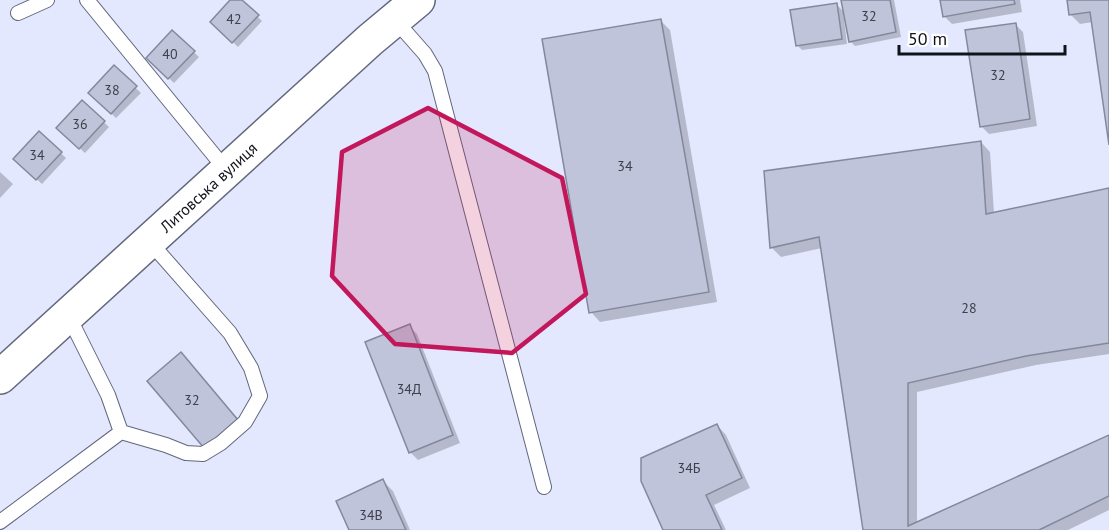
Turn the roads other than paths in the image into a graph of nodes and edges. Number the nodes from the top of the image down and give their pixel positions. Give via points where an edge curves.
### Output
1 (47, 0) edge
2 (87, 0) edge
3 (406, 10) edge
4 (18, 13) dead end
5 (227, 171) junction
6 (149, 241) junction
7 (68, 315) junction
8 (0, 377) edge
9 (122, 432) junction
10 (544, 487) dead end
11 (0, 522) edge

1 - 4 lane
2 - 5 lane
3 - 5 street, Литовська вулиця
3 - 10 lane via 435,71
5 - 6 street, Литовська вулиця
6 - 7 street, Литовська вулиця
6 - 9 lane via 230,333 251,368 260,396 245,422 203,454 186,453
7 - 8 street, Литовська вулиця
7 - 9 lane
9 - 11 lane

